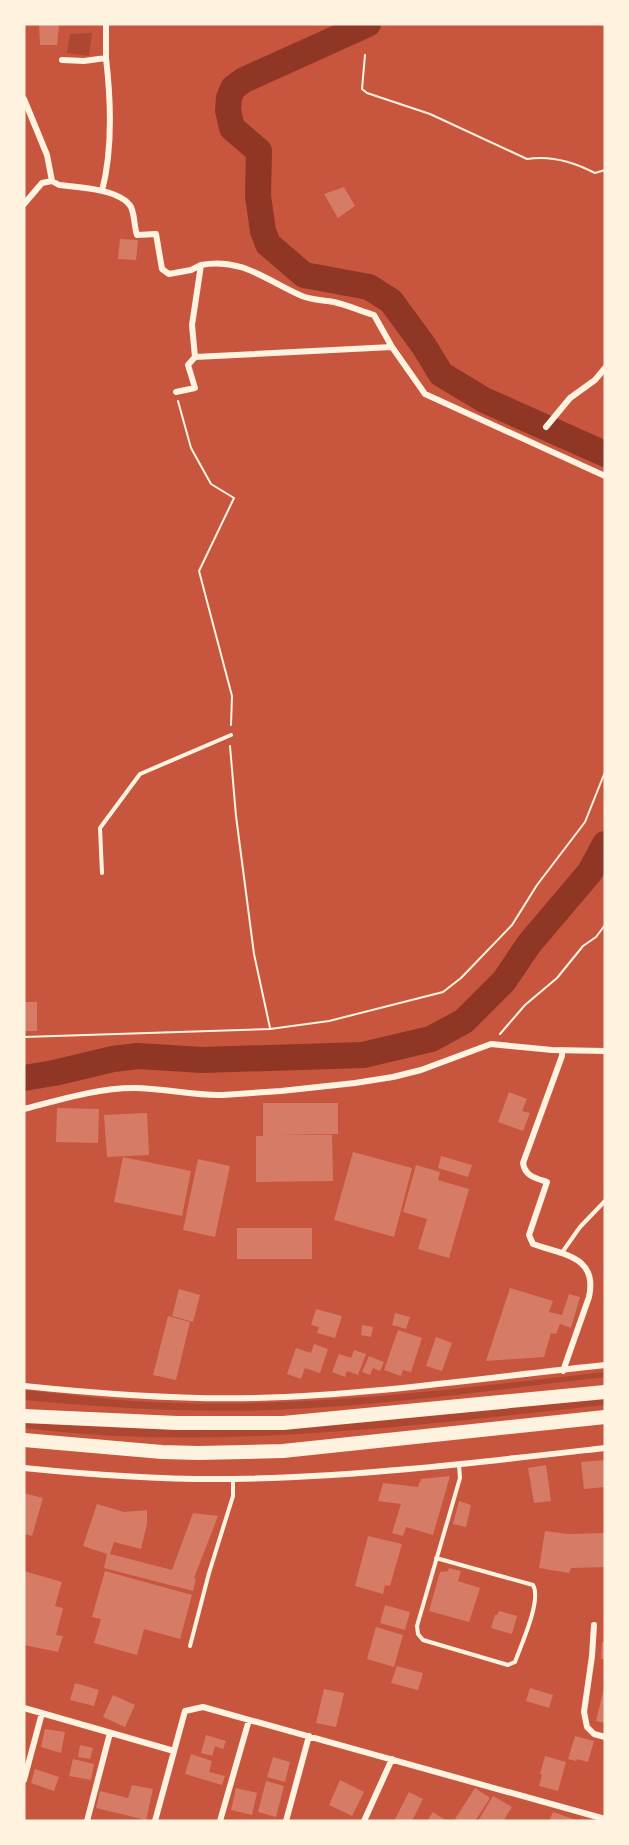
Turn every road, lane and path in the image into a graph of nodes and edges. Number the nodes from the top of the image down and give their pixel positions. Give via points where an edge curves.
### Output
1 (106, 24) edge
2 (365, 55) dead end
3 (106, 58) junction
4 (62, 60) dead end
5 (24, 99) edge
6 (605, 170) edge
7 (52, 182) junction
8 (102, 191) junction
9 (24, 204) edge
10 (201, 265) junction
11 (392, 347) junction
12 (195, 357) junction
13 (605, 368) edge
14 (176, 392) joint
15 (546, 427) dead end
16 (605, 476) edge
17 (231, 735) junction
18 (605, 772) edge
19 (102, 873) dead end
20 (605, 925) edge
21 (270, 1029) junction
22 (24, 1037) edge
23 (495, 1044) junction
24 (562, 1050) junction
25 (605, 1051) edge
26 (24, 1109) edge
27 (605, 1201) edge
28 (561, 1255) junction
29 (605, 1365) edge
30 (562, 1371) junction
31 (24, 1386) edge
32 (605, 1392) edge
33 (24, 1416) edge
34 (605, 1418) edge
35 (24, 1440) edge
36 (605, 1448) edge
37 (459, 1465) junction
38 (24, 1468) edge
39 (233, 1479) junction
40 (436, 1558) junction
41 (594, 1626) dead end
42 (190, 1646) dead end
43 (24, 1708) edge
44 (42, 1713) junction
45 (249, 1720) junction
46 (110, 1733) junction
47 (309, 1736) junction
48 (605, 1737) edge
49 (174, 1751) junction
50 (392, 1759) junction
51 (24, 1780) edge
52 (605, 1819) edge
53 (87, 1821) edge
54 (155, 1821) edge
55 (220, 1821) edge
56 (286, 1821) edge
57 (364, 1821) edge

1 - 3 street
2 - 6 path via 362,89 367,93 430,114 527,159 542,156 577,163 596,173
3 - 4 street
3 - 8 street via 110,97 108,168
5 - 7 street via 47,155
7 - 8 street
7 - 9 street via 42,183
8 - 10 street via 129,204 137,235 156,234 162,269 169,274
10 - 11 street via 215,262 244,267 303,297 336,302 374,315
10 - 12 street via 192,325
11 - 12 street
11 - 16 street via 425,394
12 - 14 street via 188,364 195,388
13 - 15 street via 596,380 570,398
14 - 17 path via 190,447 211,484 234,498 199,572 232,696
17 - 19 lane via 140,774 100,828
17 - 21 path via 236,816 251,931
18 - 21 path via 585,822 512,925 462,978 443,992 329,1020
20 - 23 path via 557,978 510,1021
21 - 22 path
23 - 24 street
23 - 26 street via 421,1070 355,1083 223,1095 132,1088
24 - 25 street
24 - 28 street via 523,1163 529,1175 547,1182 529,1235 533,1245
27 - 28 lane
28 - 30 street via 588,1268 591,1286
29 - 30 street
30 - 31 street via 256,1398 119,1394
32 - 33 highway via 283,1423
34 - 35 highway via 283,1451 162,1452
36 - 37 street
37 - 39 street
37 - 40 lane via 460,1478
38 - 39 street via 97,1475
39 - 42 lane via 233,1496
40 - 40 lane via 418,1634 423,1640 508,1665 516,1662 536,1601 533,1585
41 - 48 street via 584,1712 587,1727
43 - 44 street
44 - 46 street
44 - 51 street
45 - 47 street
45 - 49 street via 203,1707 185,1711
45 - 55 street
46 - 49 street
46 - 53 street
47 - 50 street
47 - 56 street
49 - 54 street
50 - 52 street
50 - 57 street

